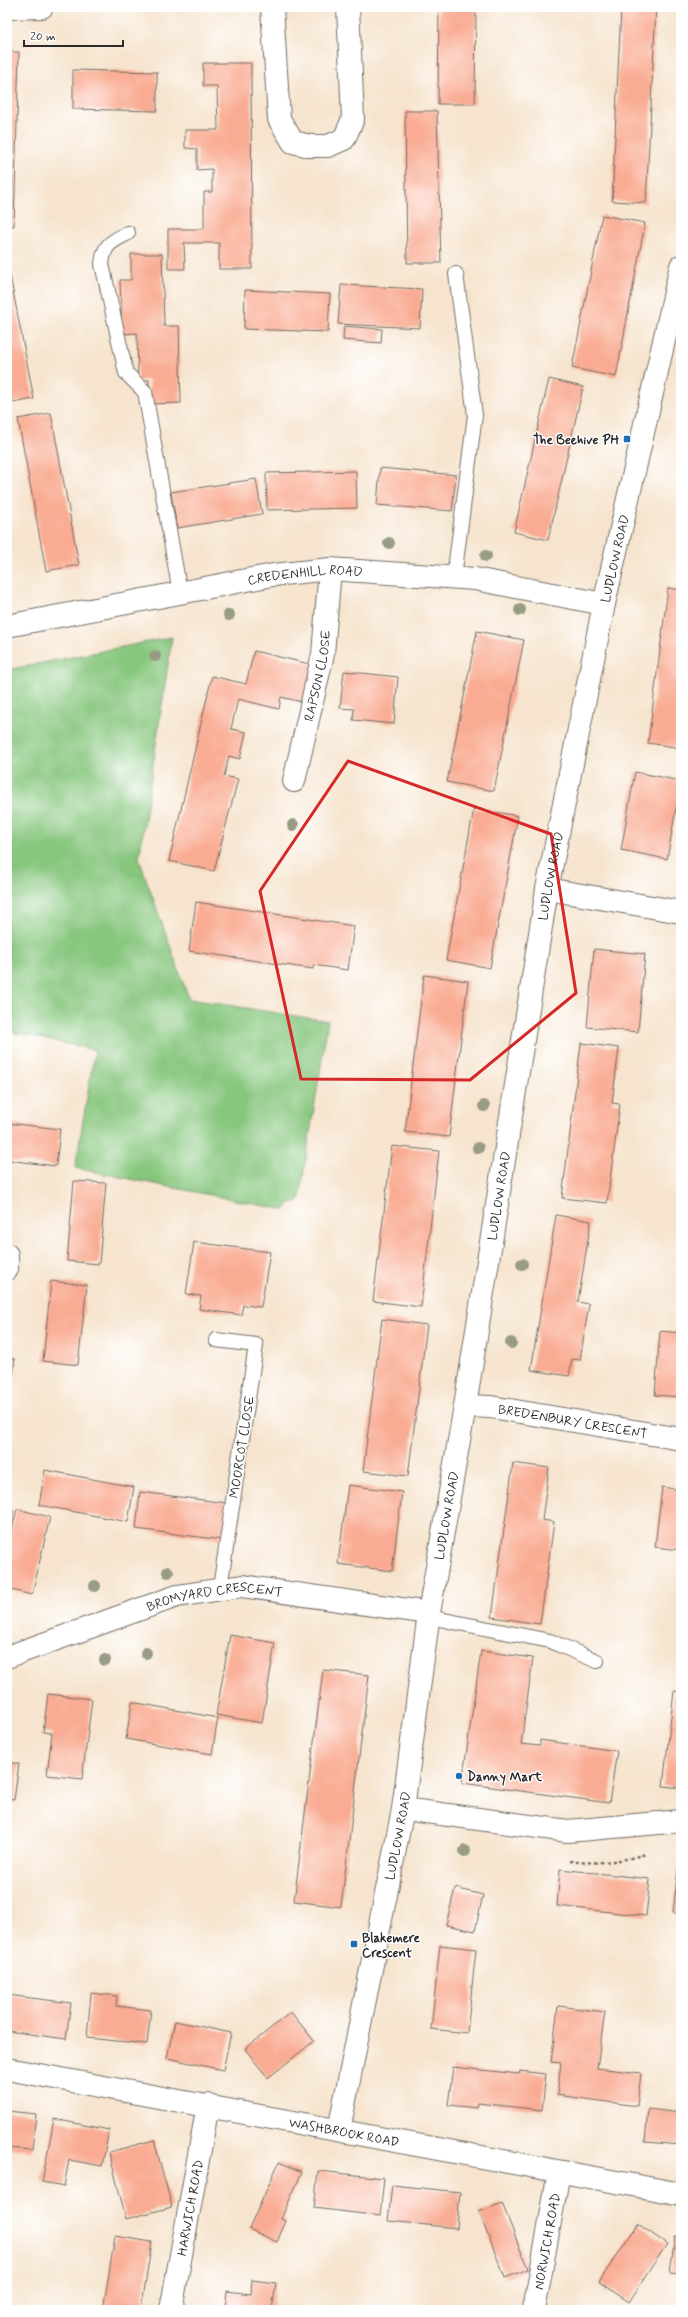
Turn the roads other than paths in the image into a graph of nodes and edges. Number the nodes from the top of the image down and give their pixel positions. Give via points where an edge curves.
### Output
1 (42, 7) edge
2 (272, 7) edge
3 (348, 7) edge
4 (7, 8) edge
5 (128, 233) dead end
6 (681, 266) edge
7 (456, 274) dead end
8 (674, 331) edge
9 (330, 569) junction
10 (454, 577) junction
11 (180, 593) junction
12 (604, 604) junction
13 (7, 626) edge
14 (294, 781) dead end
15 (547, 888) junction
16 (681, 912) edge
17 (7, 1255) edge
18 (7, 1269) edge
19 (216, 1340) dead end
20 (465, 1406) junction
21 (681, 1439) edge
22 (220, 1588) junction
23 (429, 1615) junction
24 (7, 1657) edge
25 (597, 1661) dead end
26 (403, 1809) junction
27 (681, 1821) edge
28 (7, 2069) edge
29 (208, 2105) junction
30 (339, 2130) junction
31 (559, 2172) junction
32 (681, 2194) edge
33 (171, 2310) edge
34 (534, 2310) edge

1 - 4 street
2 - 3 street via 279,119 293,142 310,146 328,146 344,138 353,119
5 - 11 lane via 109,242 103,254 102,264 126,374 145,392
6 - 8 street, LUDLOW ROAD
7 - 10 lane via 475,415
8 - 12 street, LUDLOW ROAD
9 - 10 street, CREDENHILL ROAD
9 - 11 street, CREDENHILL ROAD via 273,575
9 - 14 street, RAPSON CLOSE via 322,654
10 - 12 street, CREDENHILL ROAD
11 - 13 street, CREDENHILL ROAD
12 - 15 street, LUDLOW ROAD
15 - 16 street
15 - 20 street, LUDLOW ROAD
17 - 18 street
19 - 22 lane, MOORCOT CLOSE via 256,1346
20 - 21 street, BREDENBURY CRESCENT via 492,1407
20 - 23 street, LUDLOW ROAD
22 - 23 street, BROMYARD CRESCENT via 242,1586
22 - 24 street, BROMYARD CRESCENT via 177,1596
23 - 25 lane via 550,1641
23 - 26 street, LUDLOW ROAD
26 - 27 street via 568,1831
26 - 30 street, LUDLOW ROAD
28 - 29 street, WASHBROOK ROAD
29 - 30 street, WASHBROOK ROAD
29 - 33 street, HARWICH ROAD
30 - 31 street, WASHBROOK ROAD
31 - 32 street, WASHBROOK ROAD
31 - 34 street, NORWICH ROAD

